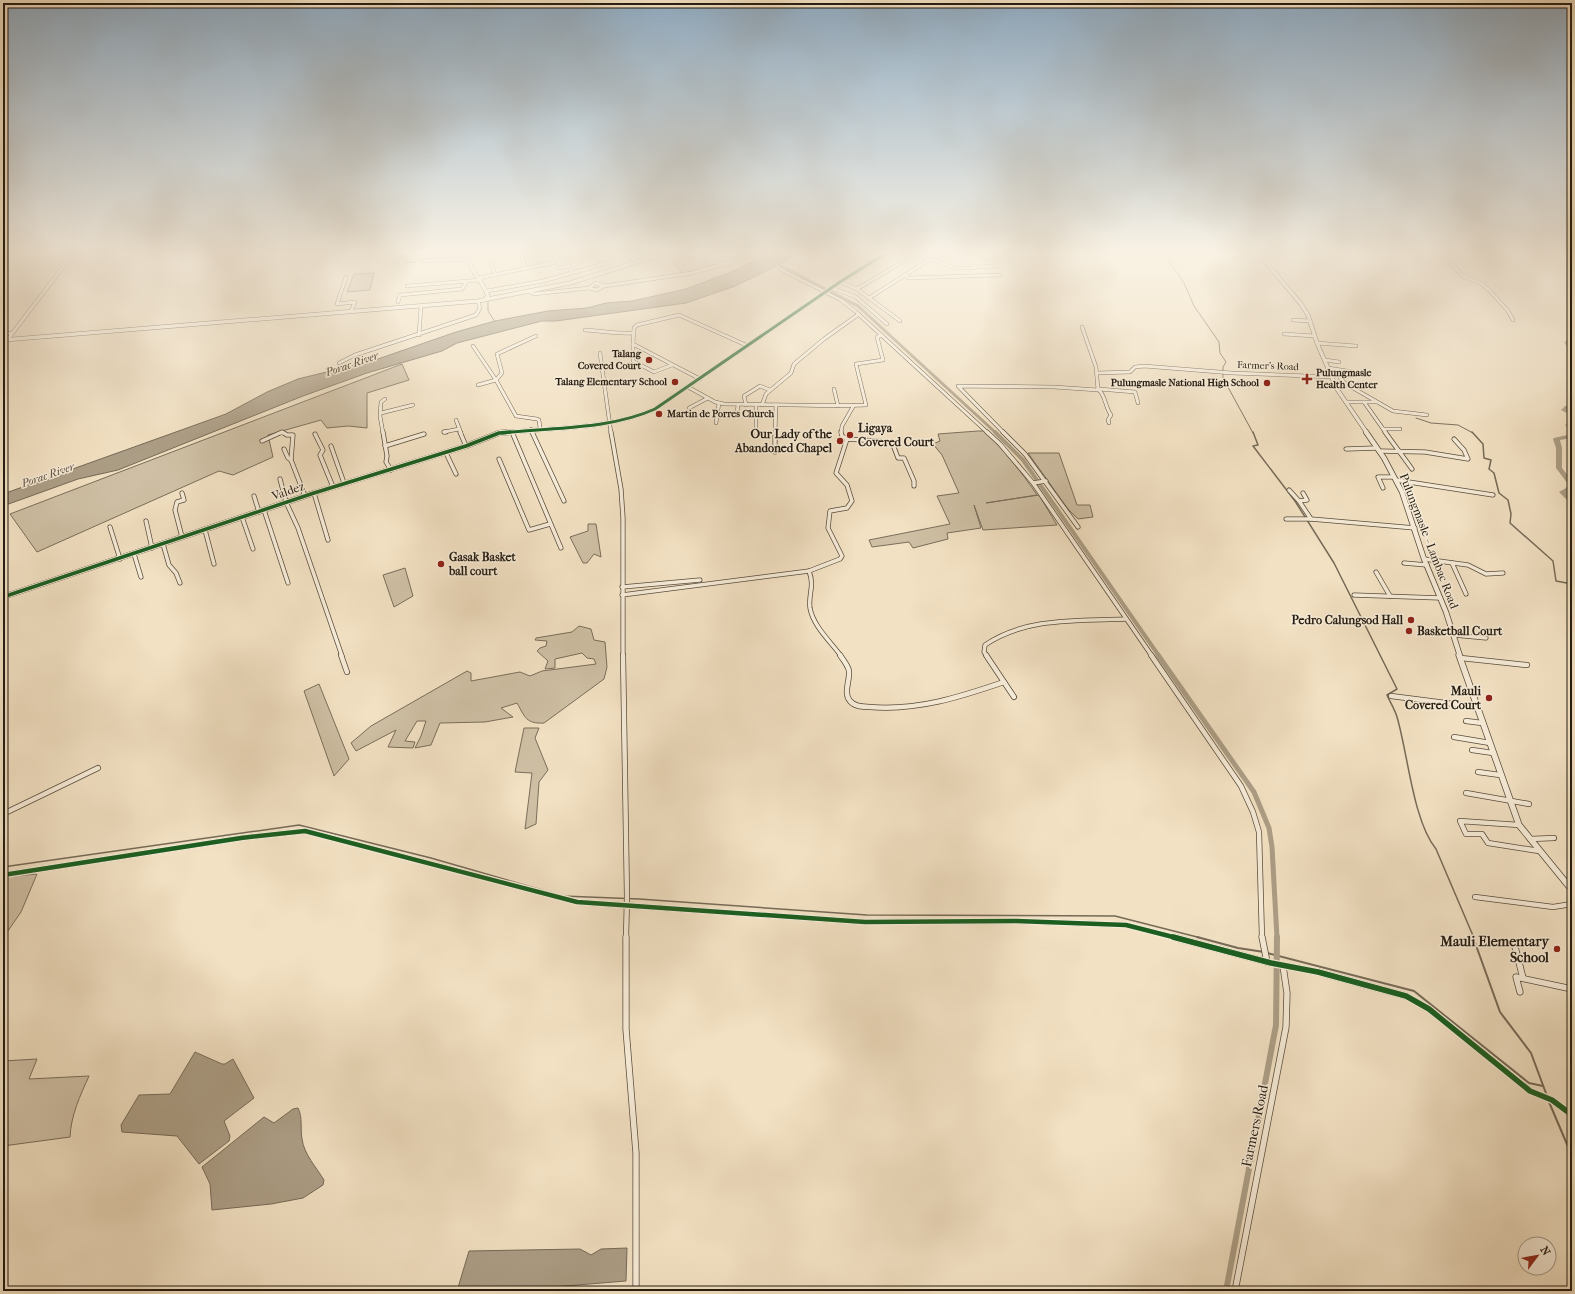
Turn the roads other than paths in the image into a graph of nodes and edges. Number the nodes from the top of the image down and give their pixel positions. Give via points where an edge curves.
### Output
1 (27, 315) edge
2 (299, 315) edge
3 (420, 315) edge
4 (475, 315) edge
5 (792, 315) edge
6 (857, 315) edge
7 (861, 315) edge
8 (877, 315) edge
9 (892, 315) edge
10 (1307, 315) edge
11 (1510, 315) edge
12 (1293, 320) dead end
13 (1513, 320) dead end
14 (900, 321) dead end
15 (1310, 321) junction
16 (887, 324) dead end
17 (1082, 327) dead end
18 (585, 330) dead end
19 (14, 333) junction
20 (634, 333) junction
21 (3, 334) edge
22 (1284, 334) dead end
23 (419, 335) junction
24 (882, 335) junction
25 (536, 336) dead end
26 (1315, 336) junction
27 (5, 340) edge
28 (1317, 343) junction
29 (633, 344) junction
30 (473, 346) dead end
31 (748, 346) junction
32 (1356, 346) dead end
33 (600, 353) dead end
34 (1325, 360) junction
35 (1340, 362) dead end
36 (340, 363) dead end
37 (672, 365) junction
38 (1328, 368) junction
39 (1338, 370) junction
40 (1097, 373) junction
41 (1360, 374) dead end
42 (1333, 377) junction
43 (700, 379) junction
44 (496, 380) junction
45 (478, 385) dead end
46 (688, 387) junction
47 (834, 389) dead end
48 (1099, 389) junction
49 (770, 390) junction
50 (708, 398) junction
51 (385, 399) dead end
52 (1346, 402) junction
53 (1364, 402) junction
54 (1377, 402) junction
55 (719, 403) junction
56 (1138, 403) dead end
57 (756, 404) junction
58 (762, 404) junction
59 (776, 404) junction
60 (413, 405) dead end
61 (738, 405) junction
62 (746, 405) junction
63 (854, 405) junction
64 (838, 406) junction
65 (689, 408) dead end
66 (380, 413) junction
67 (737, 413) dead end
68 (1427, 415) dead end
69 (456, 420) dead end
70 (610, 423) junction
71 (716, 423) dead end
72 (1109, 423) dead end
73 (540, 428) junction
74 (460, 429) junction
75 (531, 429) junction
76 (1383, 429) junction
77 (1400, 429) dead end
78 (512, 431) junction
79 (444, 432) dead end
80 (315, 434) dead end
81 (424, 434) dead end
82 (756, 435) dead end
83 (847, 439) junction
84 (1454, 439) dead end
85 (262, 440) dead end
86 (331, 446) dead end
87 (385, 446) junction
88 (466, 446) junction
89 (284, 449) dead end
90 (1346, 449) dead end
91 (1378, 449) junction
92 (1398, 450) junction
93 (775, 452) dead end
94 (446, 453) junction
95 (499, 458) dead end
96 (291, 460) junction
97 (1412, 469) dead end
98 (391, 470) junction
99 (456, 474) dead end
100 (280, 479) dead end
101 (1395, 479) junction
102 (1045, 481) junction
103 (1034, 482) junction
104 (344, 483) junction
105 (914, 486) dead end
106 (333, 487) junction
107 (1383, 488) dead end
108 (1289, 490) dead end
109 (182, 493) dead end
110 (314, 493) junction
111 (1303, 493) dead end
112 (1493, 495) dead end
113 (254, 496) dead end
114 (305, 496) junction
115 (564, 501) dead end
116 (1299, 501) junction
117 (286, 502) junction
118 (261, 511) junction
119 (242, 517) junction
120 (1286, 519) dead end
121 (1308, 519) junction
122 (146, 521) dead end
123 (550, 524) junction
124 (110, 527) dead end
125 (1078, 527) dead end
126 (1415, 528) junction
127 (205, 530) junction
128 (182, 537) junction
129 (328, 540) dead end
130 (163, 544) junction
131 (152, 548) junction
132 (561, 548) dead end
133 (253, 549) dead end
134 (134, 554) junction
135 (120, 559) junction
136 (1424, 559) junction
137 (1404, 563) dead end
138 (1452, 563) junction
139 (214, 564) dead end
140 (1427, 565) junction
141 (1480, 565) dead end
142 (1475, 567) junction
143 (809, 571) junction
144 (1376, 572) dead end
145 (1503, 573) dead end
146 (141, 577) dead end
147 (700, 580) dead end
148 (180, 583) dead end
149 (288, 583) dead end
150 (622, 587) junction
151 (1466, 594) dead end
152 (622, 595) junction
153 (1354, 595) dead end
154 (1390, 596) junction
155 (3, 597) edge
156 (1440, 598) junction
157 (1126, 619) junction
158 (1454, 635) junction
159 (1486, 638) dead end
160 (1460, 658) junction
161 (1527, 665) dead end
162 (347, 672) dead end
163 (1004, 682) junction
164 (1391, 696) dead end
165 (1014, 697) dead end
166 (1477, 707) junction
167 (1466, 721) dead end
168 (1482, 724) junction
169 (1454, 737) dead end
170 (1490, 743) junction
171 (1472, 750) dead end
172 (1493, 753) junction
173 (98, 768) dead end
174 (1478, 772) dead end
175 (1500, 776) junction
176 (1466, 793) dead end
177 (1509, 801) junction
178 (1529, 804) dead end
179 (3, 814) edge
180 (1519, 825) junction
181 (1554, 838) dead end
182 (1530, 840) junction
183 (1539, 851) junction
184 (3, 875) edge
185 (1572, 890) edge
186 (1475, 896) dead end
187 (627, 902) junction
188 (1572, 904) edge
189 (1514, 943) dead end
190 (1268, 961) junction
191 (1283, 966) junction
192 (1523, 978) junction
193 (1572, 989) edge
194 (1520, 992) dead end
195 (1572, 1114) edge
196 (636, 1291) edge
197 (1235, 1291) edge

1 - 19 street
2 - 27 street
3 - 23 street
4 - 23 street
5 - 31 street, Valdez
6 - 49 street via 794,364 791,374
7 - 24 street
8 - 16 street
9 - 14 street
10 - 15 street, Pulungmasle - Lambac Road
11 - 13 street
12 - 15 street
15 - 26 street, Pulungmasle - Lambac Road
17 - 40 street via 1093,352
18 - 20 street via 612,334
19 - 21 street
19 - 27 street
20 - 29 street
20 - 31 street via 637,325 680,316
22 - 26 street
23 - 36 street via 355,355
24 - 63 street via 877,337 883,360 856,364 866,405
24 - 103 street via 1000,444
25 - 44 street via 497,354 502,373
26 - 28 street, Pulungmasle - Lambac Road
28 - 32 street
28 - 34 street, Pulungmasle - Lambac Road
29 - 37 street
29 - 37 street via 632,361 654,372
30 - 44 street
31 - 43 street, Valdez
33 - 70 street
34 - 35 street
34 - 38 street, Pulungmasle - Lambac Road
37 - 43 street
38 - 39 street
38 - 42 street, Pulungmasle - Lambac Road
39 - 41 street
39 - 54 street via 1343,382
40 - 42 street, Farmer's Road via 1130,372 1135,367 1144,366
40 - 48 street
42 - 52 street, Pulungmasle - Lambac Road
43 - 46 street, Valdez
44 - 45 street
44 - 73 street via 516,416 537,419
46 - 50 street
46 - 70 street, Valdez via 637,418
47 - 64 street
48 - 56 street via 1136,392
48 - 72 street via 1104,394 1107,410 1111,415
48 - 102 street via 958,386 1013,441
49 - 58 street
49 - 62 street via 760,386 744,396
50 - 55 street
50 - 65 street
51 - 66 street via 381,402
52 - 53 street
52 - 91 street, Pulungmasle - Lambac Road
53 - 54 street
53 - 76 street
54 - 68 street via 1395,412
55 - 61 street
55 - 71 street
57 - 58 street
57 - 62 street
57 - 82 street
58 - 59 street
59 - 64 street
59 - 93 street
60 - 66 street
61 - 62 street
61 - 67 street
63 - 64 street
63 - 83 street via 841,431 842,436
66 - 87 street
69 - 74 street
70 - 73 street, Valdez
70 - 150 street via 621,489 624,550
73 - 75 street, Valdez
74 - 79 street
74 - 88 street
75 - 78 street, Valdez
75 - 115 street
76 - 77 street
76 - 92 street
78 - 88 street, Valdez via 493,435
78 - 123 street
80 - 106 street via 322,450 320,455
81 - 87 street
83 - 105 street via 892,442 898,458 904,458
83 - 143 street via 836,473 843,478 852,501 847,508 830,511 828,523 842,558
84 - 92 street via 1468,459
85 - 96 street via 282,432 292,434
86 - 104 street
87 - 98 street via 386,462
88 - 94 street, Valdez
89 - 96 street
90 - 91 street
91 - 92 street
91 - 101 street, Pulungmasle - Lambac Road
92 - 97 street
94 - 98 street, Valdez
94 - 99 street
95 - 123 street via 529,530
96 - 114 street
98 - 104 street, Valdez
100 - 117 street
101 - 107 street via 1378,477
101 - 112 street
101 - 126 street, Pulungmasle - Lambac Road
102 - 103 street
102 - 125 street
103 - 157 street
104 - 106 street, Valdez
106 - 110 street, Valdez
108 - 116 street
109 - 128 street via 184,500 177,502 175,510
110 - 114 street, Valdez
110 - 129 street
111 - 116 street via 1307,500
113 - 118 street
114 - 117 street, Valdez
116 - 121 street
117 - 118 street, Valdez
117 - 162 street via 298,528
118 - 119 street, Valdez
118 - 149 street
119 - 127 street, Valdez
119 - 133 street
120 - 121 street
121 - 126 street
122 - 131 street
123 - 132 street
124 - 135 street
126 - 136 street, Pulungmasle - Lambac Road
127 - 128 street, Valdez
127 - 139 street
128 - 130 street, Valdez
130 - 131 street, Valdez
130 - 148 street via 169,565 176,572
131 - 134 street, Valdez
134 - 135 street, Valdez
134 - 146 street
135 - 155 street, Valdez
136 - 138 street
136 - 140 street, Pulungmasle - Lambac Road
137 - 140 street
138 - 142 street
138 - 151 street
140 - 156 street, Pulungmasle - Lambac Road
141 - 142 street
142 - 145 street via 1486,574
143 - 152 street
143 - 163 street via 814,582 811,612 847,666 848,694 854,704 882,708 930,704 954,699
144 - 154 street
147 - 150 street
150 - 152 street
152 - 187 street
153 - 154 street
154 - 156 street
156 - 158 street, Pulungmasle - Lambac Road
157 - 163 street via 1034,625 997,636 985,645 984,649
157 - 190 street via 1223,758 1241,786 1253,812 1259,832 1264,952
158 - 159 street
158 - 160 street, Pulungmasle - Lambac Road
160 - 161 street
160 - 166 street, Pulungmasle - Lambac Road
163 - 165 street
164 - 166 street
166 - 168 street, Pulungmasle - Lambac Road
167 - 168 street
168 - 170 street, Pulungmasle - Lambac Road
169 - 170 street
170 - 172 street, Pulungmasle - Lambac Road
171 - 172 street
172 - 175 street, Pulungmasle - Lambac Road
173 - 179 street
174 - 175 street
175 - 177 street, Pulungmasle - Lambac Road
176 - 177 street
177 - 178 street
177 - 180 street, Pulungmasle - Lambac Road
180 - 182 street, Pulungmasle - Lambac Road
180 - 183 street via 1460,821 1466,834 1482,834 1488,844
181 - 182 street
182 - 183 street, Pulungmasle - Lambac Road
183 - 185 street, Pulungmasle - Lambac Road
184 - 187 street via 241,838 305,831 563,899 577,902
186 - 188 street via 1553,907
187 - 190 street via 866,922 1015,921 1114,924 1141,928
187 - 196 street via 626,1029 636,1153
189 - 192 street
190 - 191 street
191 - 195 street via 1318,972 1387,990 1417,1001 1536,1095 1552,1100
191 - 197 street, Farmers Road via 1286,1027
192 - 193 street
192 - 194 street via 1516,977

